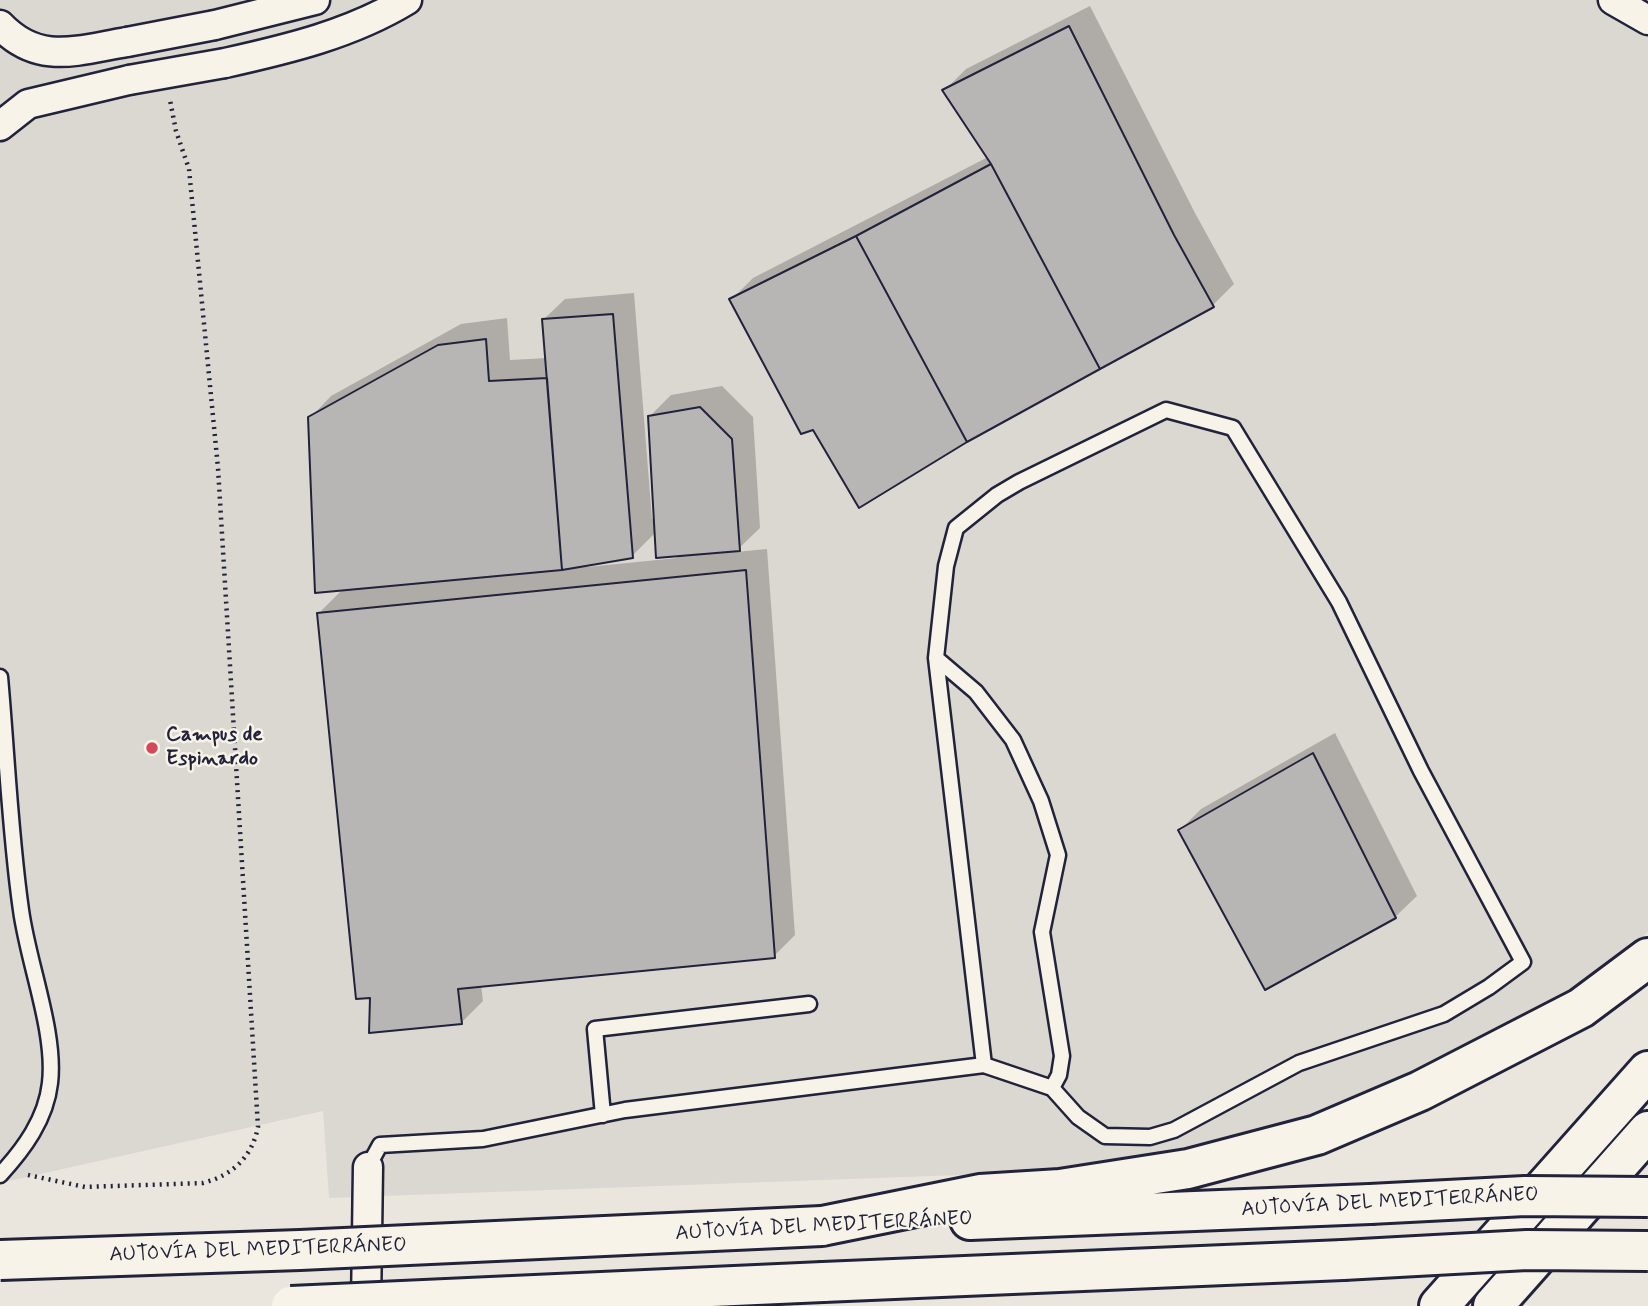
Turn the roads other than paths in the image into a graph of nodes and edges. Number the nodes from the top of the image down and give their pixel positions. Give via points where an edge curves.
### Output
1 (315, 0) edge
2 (407, 0) edge
3 (1614, 1) edge
4 (1648, 20) edge
5 (0, 26) edge
6 (0, 126) edge
7 (936, 658) junction
8 (0, 677) edge
9 (1648, 958) edge
10 (809, 1004) dead end
11 (984, 1065) junction
12 (1648, 1071) edge
13 (1052, 1088) junction
14 (603, 1115) junction
15 (1648, 1131) edge
16 (368, 1167) joint
17 (3, 1171) edge
18 (1648, 1197) edge
19 (822, 1226) junction
20 (1648, 1251) edge
21 (0, 1260) edge
22 (291, 1306) edge
23 (366, 1306) edge
24 (1439, 1306) edge
25 (1493, 1306) edge

1 - 5 street, bridge via 215,25 50,53 27,48
2 - 6 street, bridge via 306,44 28,104
3 - 4 street
7 - 11 lane
7 - 13 lane via 976,692 1013,740 1041,801 1058,855 1042,932 1062,1056
7 - 13 lane via 946,566 956,528 997,495 1166,411 1233,428 1339,602 1522,962 1444,1014 1299,1063 1174,1130 1150,1137 1104,1136
8 - 17 lane via 21,911 50,1055 45,1108
9 - 19 main road via 1581,1008 1420,1091 1317,1135 1188,1169 1073,1187 980,1194
10 - 14 lane via 595,1029
11 - 13 lane
11 - 14 lane
12 - 24 main road
14 - 16 lane via 482,1139 380,1145
15 - 25 main road
16 - 23 street
18 - 19 main road, AUTOVÍA DEL MEDITERRÁNEO, bridge via 1511,1196
19 - 21 main road, AUTOVÍA DEL MEDITERRÁNEO, bridge
20 - 22 main road, bridge via 1527,1250

